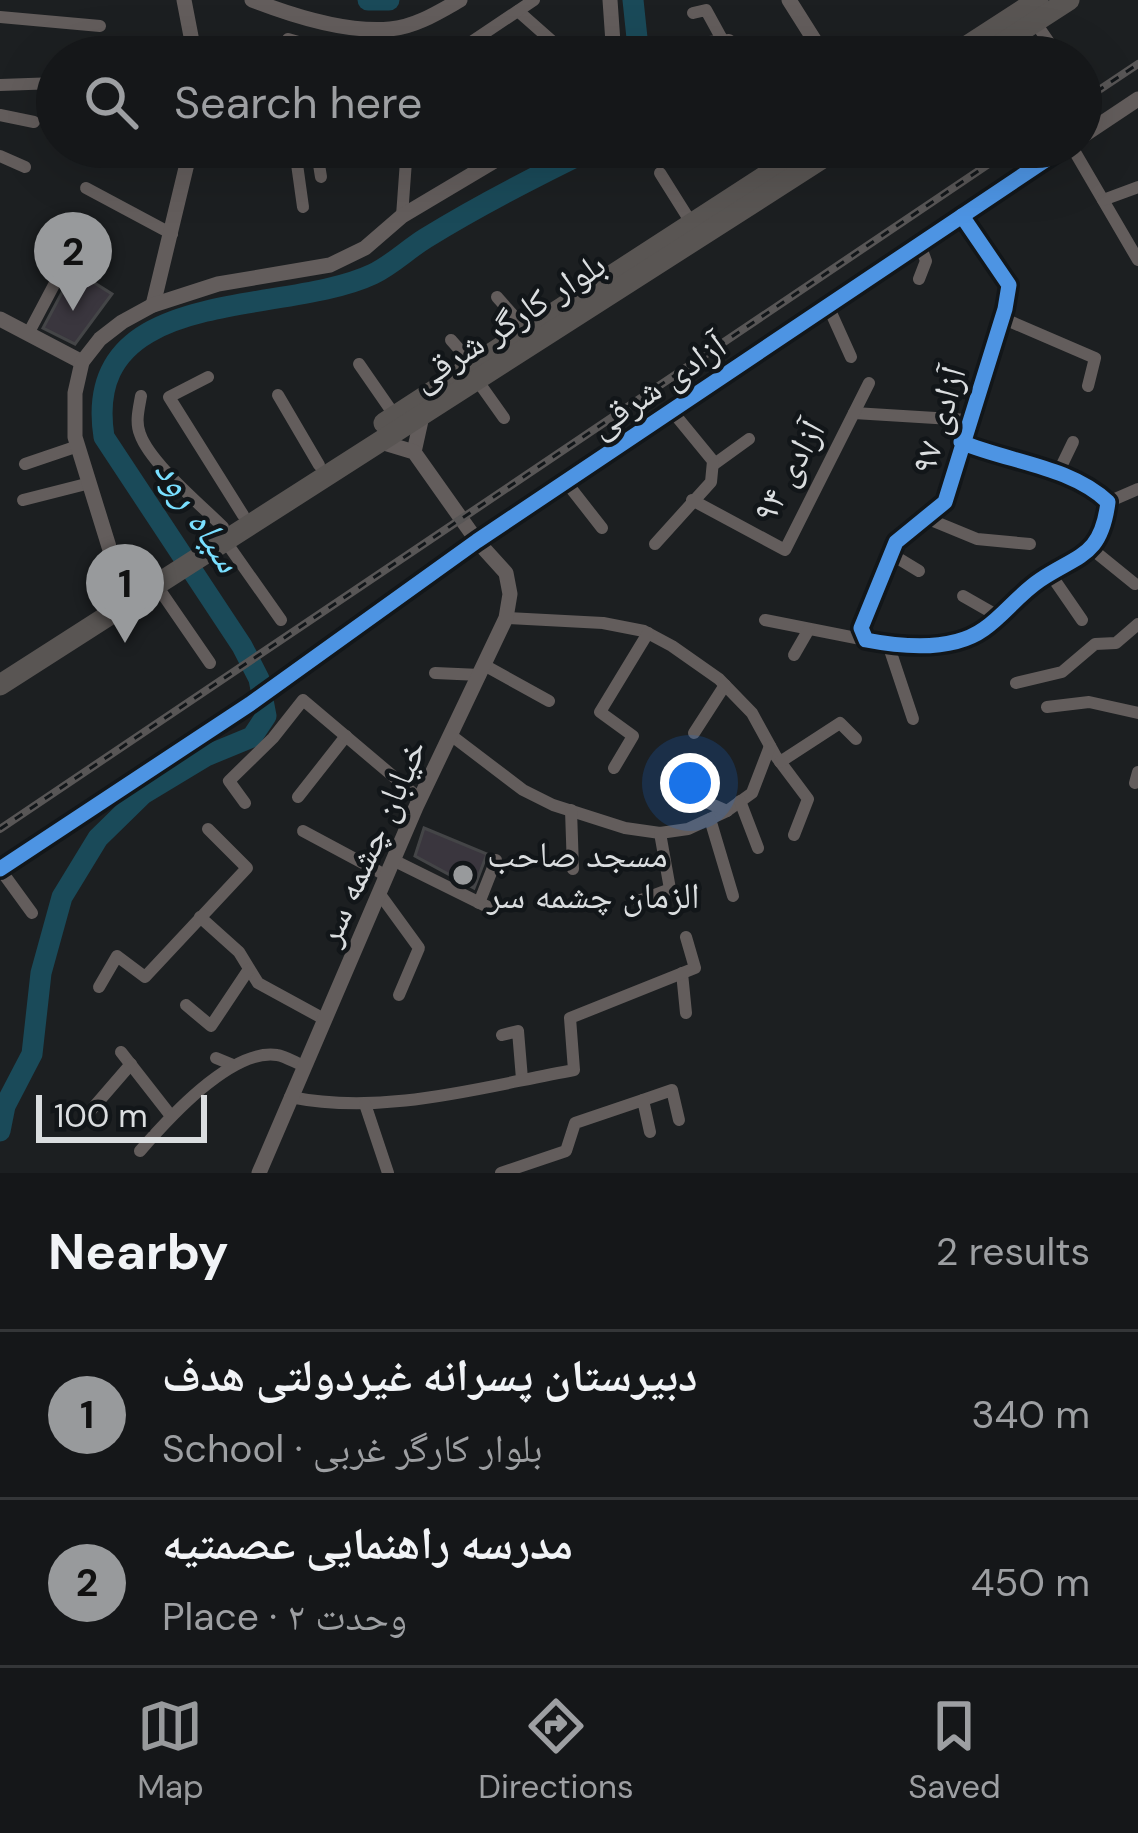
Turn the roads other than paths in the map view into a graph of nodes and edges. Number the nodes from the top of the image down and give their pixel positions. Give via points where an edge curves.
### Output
1 (184, 0) edge
2 (252, 0) edge
3 (460, 0) edge
4 (534, 0) edge
5 (610, 0) edge
6 (789, 0) edge
7 (1069, 0) edge
8 (704, 7) edge
9 (518, 11) junction
10 (1036, 11) edge
11 (0, 17) edge
12 (100, 26) dead end
13 (191, 36) edge
14 (480, 36) edge
15 (546, 36) edge
16 (613, 36) edge
17 (720, 36) edge
18 (813, 36) edge
19 (989, 36) edge
20 (1006, 36) edge
21 (36, 84) edge
22 (2, 85) edge
23 (1138, 100) edge
24 (0, 113) edge
25 (34, 122) dead end
26 (1102, 123) edge
27 (0, 156) edge
28 (25, 167) dead end
29 (186, 168) edge
30 (298, 168) edge
31 (319, 168) edge
32 (405, 168) edge
33 (483, 168) edge
34 (778, 168) edge
35 (806, 168) edge
36 (1036, 168) edge
37 (1082, 168) edge
38 (660, 173) dead end
39 (321, 177) dead end
40 (1138, 187) edge
41 (86, 188) dead end
42 (1103, 200) junction
43 (303, 207) dead end
44 (402, 216) junction
45 (962, 216) junction
46 (692, 224) junction
47 (172, 234) junction
48 (920, 245) junction
49 (74, 247) dead end
50 (1138, 260) edge
51 (920, 279) dead end
52 (497, 297) dead end
53 (591, 298) junction
54 (153, 305) junction
55 (828, 306) junction
56 (1002, 318) junction
57 (0, 319) edge
58 (526, 331) junction
59 (28, 334) junction
60 (451, 340) dead end
61 (851, 357) dead end
62 (82, 362) junction
63 (359, 364) dead end
64 (475, 372) junction
65 (208, 377) dead end
66 (869, 383) dead end
67 (1088, 386) dead end
68 (278, 395) dead end
69 (141, 396) dead end
70 (672, 410) junction
71 (854, 413) junction
72 (395, 416) junction
73 (422, 416) junction
74 (504, 418) dead end
75 (968, 420) junction
76 (748, 440) dead end
77 (381, 442) junction
78 (961, 442) junction
79 (1073, 442) dead end
80 (78, 446) junction
81 (414, 452) junction
82 (25, 464) dead end
83 (319, 465) junction
84 (712, 465) junction
85 (1058, 473) junction
86 (566, 482) junction
87 (90, 483) junction
88 (1138, 489) edge
89 (23, 500) dead end
90 (692, 500) junction
91 (1108, 502) junction
92 (926, 518) junction
93 (602, 528) dead end
94 (221, 535) junction
95 (477, 541) junction
96 (655, 544) dead end
97 (1030, 544) dead end
98 (1093, 550) junction
99 (892, 554) junction
100 (920, 571) dead end
101 (1051, 575) junction
102 (160, 579) junction
103 (1136, 584) edge
104 (123, 592) junction
105 (963, 596) dead end
106 (998, 616) junction
107 (506, 618) junction
108 (280, 620) dead end
109 (765, 620) dead end
110 (1082, 620) dead end
111 (1138, 624) edge
112 (809, 629) junction
113 (648, 633) junction
114 (863, 634) junction
115 (888, 644) junction
116 (794, 656) dead end
117 (211, 663) dead end
118 (0, 669) edge
119 (482, 670) junction
120 (435, 673) dead end
121 (1016, 683) dead end
122 (0, 685) edge
123 (725, 685) junction
124 (549, 701) dead end
125 (1047, 706) dead end
126 (1138, 713) edge
127 (913, 719) dead end
128 (694, 733) dead end
129 (346, 736) junction
130 (452, 736) junction
131 (856, 739) dead end
132 (770, 746) junction
133 (780, 762) junction
134 (614, 768) dead end
135 (686, 793) dead end
136 (298, 796) dead end
137 (420, 800) junction
138 (740, 801) junction
139 (245, 803) dead end
140 (571, 810) junction
141 (727, 811) junction
142 (710, 819) junction
143 (208, 829) dead end
144 (303, 830) dead end
145 (660, 832) junction
146 (794, 835) dead end
147 (758, 848) dead end
148 (496, 860) dead end
149 (390, 868) junction
150 (0, 869) edge
151 (573, 869) dead end
152 (379, 893) junction
153 (733, 896) dead end
154 (638, 901) dead end
155 (32, 913) dead end
156 (200, 917) junction
157 (686, 937) dead end
158 (249, 969) junction
159 (682, 974) junction
160 (99, 987) dead end
161 (399, 995) dead end
162 (186, 1005) dead end
163 (686, 1013) dead end
164 (324, 1019) junction
165 (502, 1035) dead end
166 (216, 1058) dead end
167 (233, 1065) junction
168 (304, 1066) junction
169 (522, 1079) junction
170 (290, 1097) junction
171 (643, 1100) junction
172 (365, 1104) junction
173 (86, 1116) dead end
174 (171, 1116) junction
175 (680, 1120) dead end
176 (650, 1132) dead end
177 (140, 1151) dead end
178 (259, 1173) edge
179 (388, 1173) edge
180 (501, 1173) edge

1 - 13 street
2 - 3 street via 387,30
4 - 9 street
5 - 16 street
6 - 18 street
7 - 10 main road
8 - 17 street
9 - 14 street
9 - 15 street
10 - 19 main road
10 - 20 main road
11 - 12 street
21 - 22 street
22 - 24 street
23 - 26 street
24 - 25 street
27 - 28 street
29 - 47 street
30 - 43 street
31 - 39 street
32 - 44 street
33 - 44 street
34 - 46 main road, بلوار کارگر شرقی
35 - 53 main road, بلوار کارگر شرقی
36 - 45 street, آزادی شرقی
37 - 42 street
38 - 46 street
40 - 42 street
41 - 47 street
42 - 50 street
44 - 54 street via 330,265 218,284
45 - 48 street, آزادی شرقی
45 - 56 street, آزادی ۹۷ via 1009,285
46 - 53 main road, بلوار کارگر شرقی
47 - 54 street
48 - 51 street
48 - 55 street, آزادی شرقی
49 - 59 street
52 - 58 street
53 - 58 main road, بلوار کارگر شرقی
53 - 64 main road, بلوار کارگر شرقی
54 - 62 street via 100,339
55 - 61 street
55 - 70 street, آزادی شرقی
56 - 67 street via 1096,358
56 - 75 street, آزادی ۹۷
57 - 59 street
58 - 64 main road, بلوار کارگر شرقی
59 - 62 street
60 - 64 street
62 - 80 street via 73,413
63 - 72 street
64 - 72 main road, بلوار کارگر شرقی
64 - 73 main road, بلوار کارگر شرقی
64 - 74 street
65 - 94 street via 170,398
66 - 71 street, آزادی ۹۴
68 - 83 street
69 - 94 street via 140,435
70 - 84 street
70 - 86 street, آزادی شرقی
71 - 75 street, آزادی ۹۴
71 - 90 street, آزادی ۹۴ via 784,550
72 - 83 main road, بلوار کارگر شرقی
73 - 77 main road, بلوار کارگر شرقی
73 - 81 street
75 - 78 street, آزادی ۹۷
76 - 84 street, آزادی ۹۴
77 - 81 street
77 - 94 main road, بلوار کارگر شرقی
78 - 85 street
78 - 92 street, آزادی ۹۷ via 945,502
79 - 85 street
80 - 82 street
80 - 87 street
81 - 95 street
83 - 94 main road, بلوار کارگر شرقی
84 - 90 street via 711,482
85 - 91 street
86 - 93 street
86 - 95 street, آزادی شرقی
87 - 89 street
87 - 104 street
88 - 91 street
90 - 96 street, آزادی ۹۴
91 - 98 street
92 - 97 street via 977,539
92 - 99 street, آزادی ۹۷
94 - 102 main road
94 - 108 street
95 - 107 street via 506,573
95 - 150 street, آزادی شرقی
98 - 101 street
98 - 103 street
99 - 100 street
99 - 114 street, آزادی ۹۷
101 - 106 street
101 - 110 street
102 - 104 main road
102 - 117 street
102 - 122 main road
104 - 118 main road
105 - 106 street
106 - 115 street via 981,632 947,643
107 - 113 street
107 - 119 street, خیابان چشمه سر
109 - 112 street
111 - 121 street via 1116,643 1095,644 1062,672
112 - 114 street
112 - 116 street
113 - 123 street
113 - 134 street via 600,712 633,736
114 - 115 street
115 - 127 street
119 - 120 street
119 - 124 street
119 - 130 street, خیابان چشمه سر
123 - 128 street
123 - 132 street
125 - 126 street via 1089,702
129 - 136 street
129 - 137 street
129 - 139 street via 303,700 229,781
130 - 137 street, خیابان چشمه سر
130 - 140 street via 523,790
131 - 133 street via 840,723
132 - 133 street
132 - 138 street via 752,793
133 - 146 street via 808,800
135 - 141 street
137 - 149 street, خیابان چشمه سر
138 - 141 street
138 - 147 street
140 - 145 street
140 - 151 street
141 - 142 street
142 - 145 street
142 - 153 street
143 - 156 street via 247,868
144 - 149 street
145 - 154 street via 670,890
148 - 149 street via 486,906
149 - 152 street, خیابان چشمه سر
150 - 155 street
152 - 161 street via 419,948
152 - 164 street, خیابان چشمه سر
156 - 158 street
156 - 160 street via 145,977 117,956
157 - 159 street via 695,968
158 - 162 street via 211,1026
158 - 164 street via 258,983
159 - 163 street
159 - 169 street via 570,1018 574,1070
164 - 168 street, خیابان چشمه سر
165 - 169 street via 518,1030
166 - 167 street
167 - 168 street via 275,1054
167 - 174 street
168 - 170 street, خیابان چشمه سر
169 - 172 street
170 - 172 street
170 - 178 street, خیابان چشمه سر
171 - 175 street via 672,1090
171 - 176 street
171 - 180 street via 575,1123 566,1151
172 - 179 street
173 - 174 street via 126,1058
174 - 177 street

